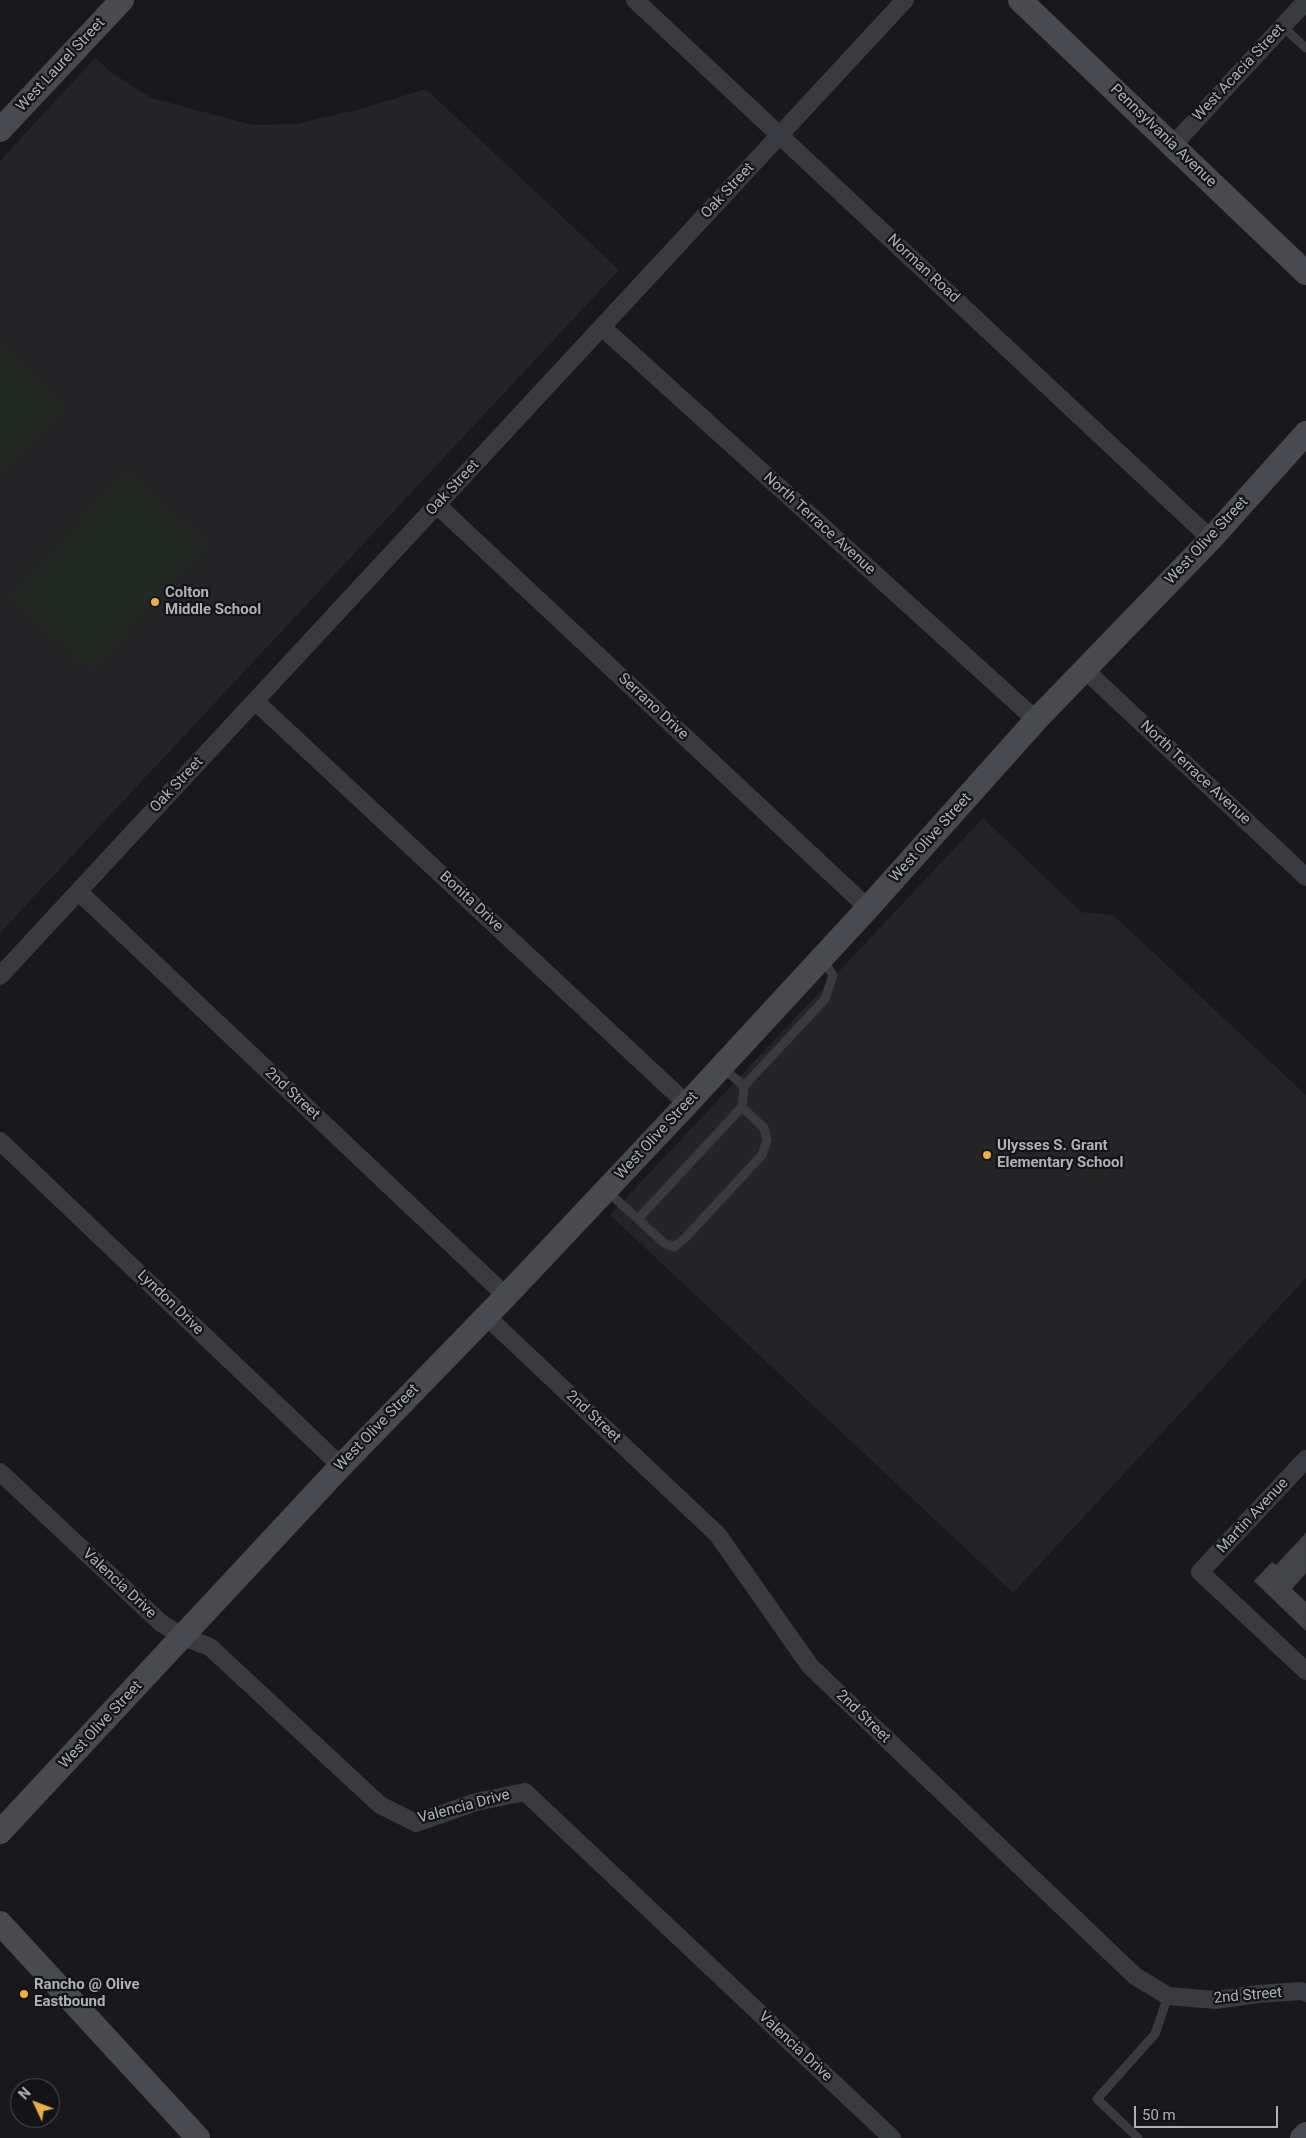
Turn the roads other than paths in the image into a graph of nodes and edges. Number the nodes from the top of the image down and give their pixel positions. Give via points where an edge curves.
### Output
1 (122, 0) edge
2 (634, 0) edge
3 (905, 0) edge
4 (1020, 0) edge
5 (1306, 1) edge
6 (1282, 26) junction
7 (1306, 48) edge
8 (0, 130) edge
9 (780, 135) junction
10 (1173, 145) junction
11 (1306, 273) edge
12 (602, 327) junction
13 (1306, 433) edge
14 (437, 505) junction
15 (1210, 539) junction
16 (1084, 669) junction
17 (256, 701) junction
18 (1036, 720) junction
19 (1306, 877) edge
20 (79, 892) junction
21 (868, 908) junction
22 (822, 958) junction
23 (0, 976) edge
24 (722, 1066) junction
25 (744, 1086) junction
26 (687, 1104) junction
27 (742, 1107) junction
28 (0, 1141) edge
29 (606, 1190) junction
30 (638, 1219) junction
31 (506, 1296) junction
32 (485, 1316) junction
33 (1306, 1459) edge
34 (341, 1466) junction
35 (0, 1472) edge
36 (183, 1637) junction
37 (1306, 1671) edge
38 (0, 1832) edge
39 (0, 1923) edge
40 (1306, 1993) edge
41 (1168, 1996) junction
42 (1306, 2134) edge
43 (198, 2138) edge
44 (892, 2138) edge
45 (1138, 2138) edge
46 (1302, 2138) edge

1 - 8 street, West Laurel Street
2 - 9 street, Norman Road
3 - 9 street, Oak Street
4 - 10 street, Pennsylvania Avenue
5 - 6 street, West Acacia Street
6 - 7 lane
6 - 10 street, West Acacia Street
9 - 12 street, Oak Street
9 - 15 street, Norman Road
10 - 11 street, Pennsylvania Avenue
12 - 14 street, Oak Street
12 - 18 street, North Terrace Avenue
13 - 15 street, West Olive Street
14 - 17 street, Oak Street
14 - 21 street, Serrano Drive
15 - 16 street, West Olive Street
16 - 18 street, West Olive Street
16 - 19 street, North Terrace Avenue
17 - 20 street, Oak Street
17 - 26 street, Bonita Drive
18 - 21 street, West Olive Street
20 - 23 street, Oak Street
20 - 31 street, 2nd Street
21 - 22 street, West Olive Street
22 - 24 street, West Olive Street
22 - 25 lane via 832,975 825,999
24 - 25 lane
24 - 26 street, West Olive Street
25 - 27 lane
26 - 29 street, West Olive Street
27 - 30 lane
27 - 30 lane via 764,1128 767,1140 762,1155 686,1237 674,1246 664,1243
28 - 34 street, Lyndon Drive
29 - 30 lane
29 - 31 street, West Olive Street
31 - 32 street, West Olive Street
32 - 34 street, West Olive Street
32 - 41 street, 2nd Street via 718,1535 810,1666 1135,1976
33 - 37 street, Martin Avenue via 1200,1572
34 - 36 street, West Olive Street
35 - 36 street, Valencia Drive via 161,1623
36 - 38 street, West Olive Street
36 - 44 street, Valencia Drive via 210,1647 380,1805 416,1824 476,1802 524,1792
39 - 43 street
40 - 41 street, 2nd Street via 1258,1994 1216,2000
41 - 45 lane via 1155,2034 1097,2099
42 - 46 street

